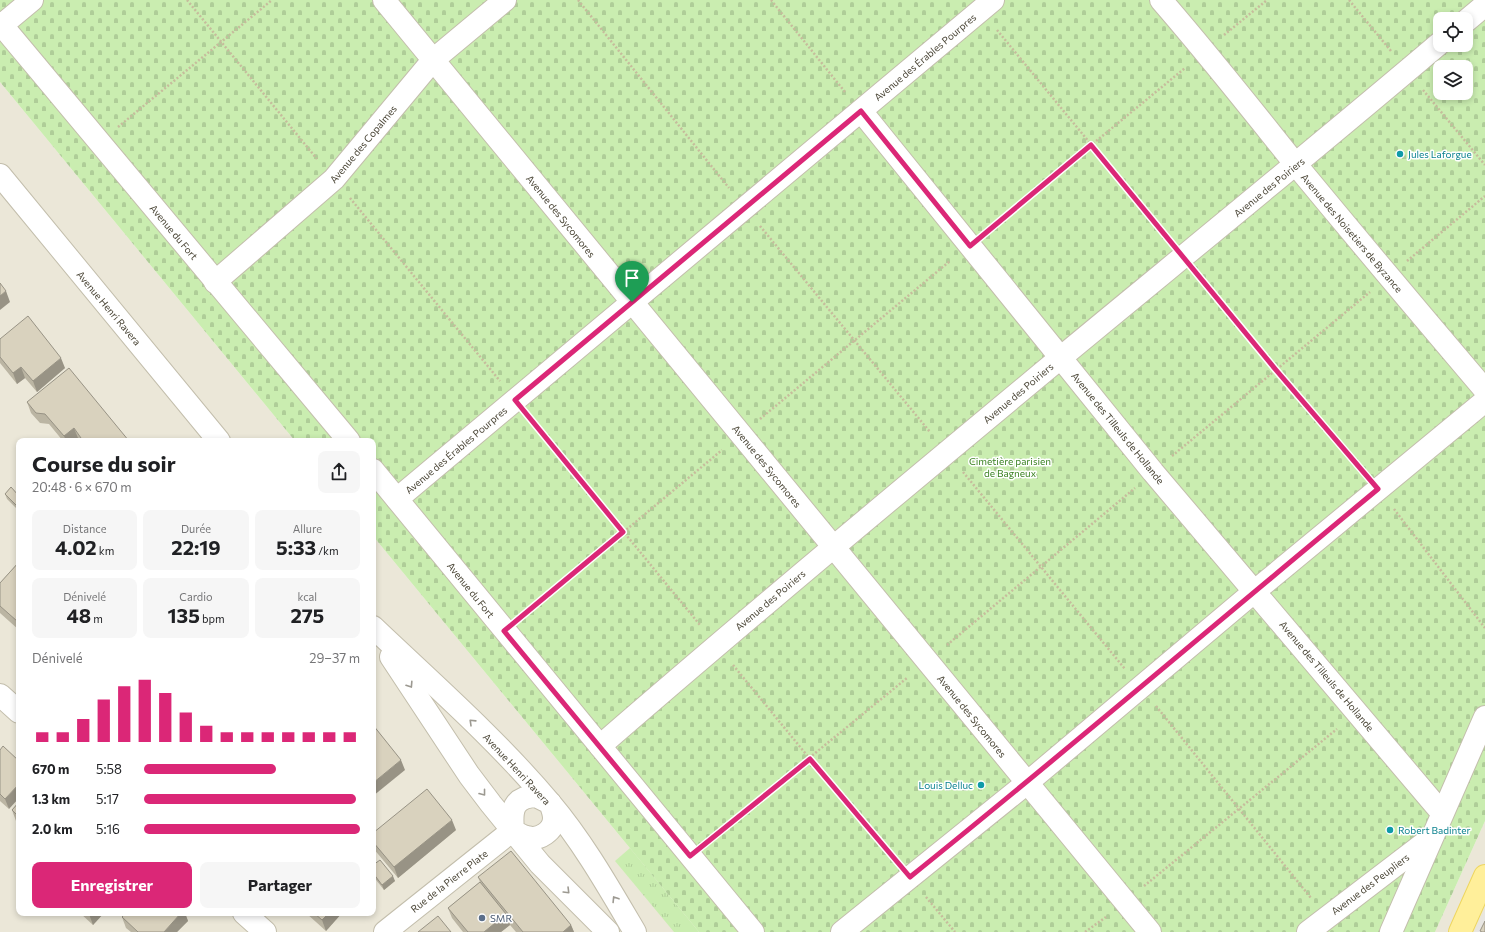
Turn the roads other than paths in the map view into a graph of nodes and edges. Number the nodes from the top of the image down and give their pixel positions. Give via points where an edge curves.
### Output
1 (32, 0) edge
2 (384, 0) edge
3 (505, 0) edge
4 (1161, 0) edge
5 (987, 5) edge
6 (1485, 5) edge
7 (1473, 15) edge
8 (1, 24) edge
9 (1433, 49) edge
10 (433, 60) junction
11 (861, 111) junction
12 (1296, 165) junction
13 (0, 175) edge
14 (215, 282) junction
15 (632, 302) junction
16 (1060, 358) junction
17 (1485, 390) edge
18 (1485, 401) edge
19 (217, 438) edge
20 (346, 438) edge
21 (376, 474) edge
22 (397, 499) junction
23 (833, 547) junction
24 (1255, 591) junction
25 (376, 631) edge
26 (376, 633) edge
27 (0, 695) edge
28 (16, 709) edge
29 (1485, 717) edge
30 (600, 746) junction
31 (1027, 783) junction
32 (550, 803) junction
33 (1442, 813) junction
34 (513, 830) junction
35 (1432, 837) junction
36 (1485, 876) edge
37 (247, 916) edge
38 (265, 932) edge
39 (385, 932) edge
40 (608, 932) edge
41 (635, 932) edge
42 (753, 932) edge
43 (842, 932) edge
44 (1150, 932) edge
45 (1308, 932) edge
46 (1390, 932) edge
47 (1460, 932) edge

1 - 8 street
2 - 10 street, Avenue des Sycomores
3 - 10 street, Avenue des Copalmes
4 - 12 street, Avenue des Noisetiers de Byzance
5 - 11 street, Avenue des Érables Pourpres
6 - 7 street
8 - 14 street, Avenue du Fort
9 - 12 street, Avenue des Poiriers
10 - 14 street, Avenue des Copalmes via 334,179
10 - 15 street, Avenue des Sycomores
11 - 15 street, Avenue des Érables Pourpres
11 - 16 street, Avenue des Tilleuls de Hollande
12 - 16 street, Avenue des Poiriers
12 - 17 street, Avenue des Noisetiers de Byzance
13 - 19 street, Avenue Henri Ravera
14 - 20 street, Avenue du Fort
15 - 22 street, Avenue des Érables Pourpres
15 - 23 street, Avenue des Sycomores
16 - 23 street, Avenue des Poiriers
16 - 24 street, Avenue des Tilleuls de Hollande
18 - 24 street
21 - 22 street, Avenue du Fort
22 - 30 street, Avenue du Fort
23 - 30 street, Avenue des Poiriers
23 - 31 street, Avenue des Sycomores
24 - 31 street
24 - 33 street, Avenue des Tilleuls de Hollande
32 -> 25 street, Avenue Henri Ravera via 502,750
26 -> 34 street, Avenue Henri Ravera via 469,775
27 - 28 street
29 - 33 street
30 - 42 street, Avenue du Fort
31 - 43 street
31 - 44 street, Avenue des Sycomores
32 - 34 street via 536,796 520,800 512,813
32 - 34 street via 554,820 551,828 544,834 537,838 528,838
41 -> 32 street, Avenue Henri Ravera via 575,835
33 - 35 street
34 - 39 street, Rue de la Pierre Plate
34 -> 40 street, Avenue Henri Ravera via 540,864
35 - 45 street, Avenue des Peupliers
35 - 46 street
36 - 47 main road
37 - 38 street

